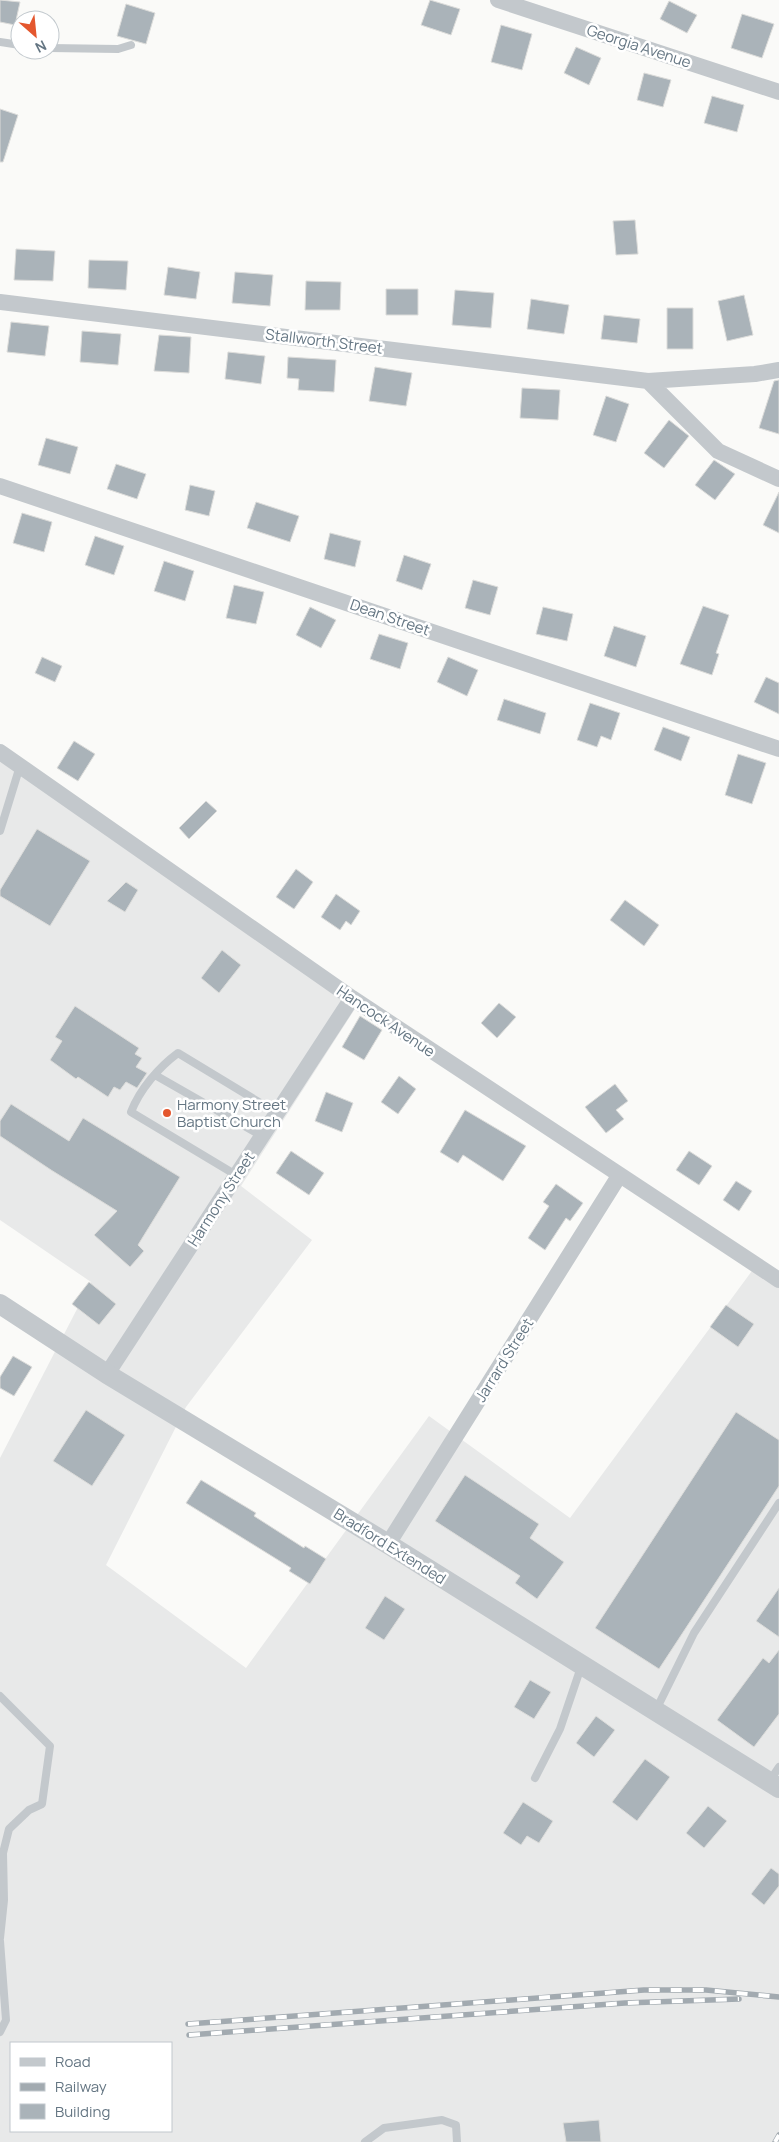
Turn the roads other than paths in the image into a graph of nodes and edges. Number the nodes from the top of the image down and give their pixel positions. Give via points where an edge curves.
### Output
1 (498, 0) edge
2 (131, 46) dead end
3 (60, 48) edge
4 (779, 92) edge
5 (0, 302) edge
6 (779, 370) edge
7 (648, 381) junction
8 (779, 479) edge
9 (0, 486) edge
10 (779, 749) edge
11 (0, 752) edge
12 (20, 766) junction
13 (0, 831) edge
14 (352, 998) junction
15 (155, 1075) junction
16 (277, 1113) junction
17 (262, 1136) junction
18 (236, 1176) junction
19 (619, 1176) junction
20 (779, 1280) edge
21 (0, 1304) edge
22 (107, 1374) junction
23 (779, 1503) edge
24 (388, 1544) junction
25 (582, 1665) junction
26 (0, 1696) edge
27 (655, 1711) junction
28 (535, 1778) dead end
29 (776, 1779) edge
30 (0, 1939) edge
31 (0, 2032) edge
32 (365, 2142) edge
33 (457, 2142) edge

1 - 4 street, Georgia Avenue
2 - 3 lane via 118,49
5 - 7 street, Stallworth Street
6 - 7 street, Stallworth Street
7 - 8 street via 718,451
9 - 10 street, Dean Street
11 - 12 street, Hancock Avenue
12 - 13 lane
12 - 14 street, Hancock Avenue
14 - 16 street, Harmony Street
14 - 19 street, Hancock Avenue
15 - 16 lane via 178,1053
15 - 17 lane
15 - 18 lane via 131,1112
16 - 17 street, Harmony Street
17 - 18 street, Harmony Street
18 - 22 street, Harmony Street
19 - 20 street, Hancock Avenue
19 - 24 street, Jarrard Street
21 - 22 street, Bradford Extended
22 - 24 street, Bradford Extended
23 - 27 lane via 694,1633
24 - 25 street, Bradford Extended
25 - 27 street, Bradford Extended
25 - 28 lane via 560,1729
26 - 30 lane via 50,1746 42,1804 29,1810 8,1829 3,1854 4,1900
27 - 29 street, Bradford Extended
30 - 31 lane via 6,2020
32 - 33 lane via 384,2128 442,2120 456,2125

